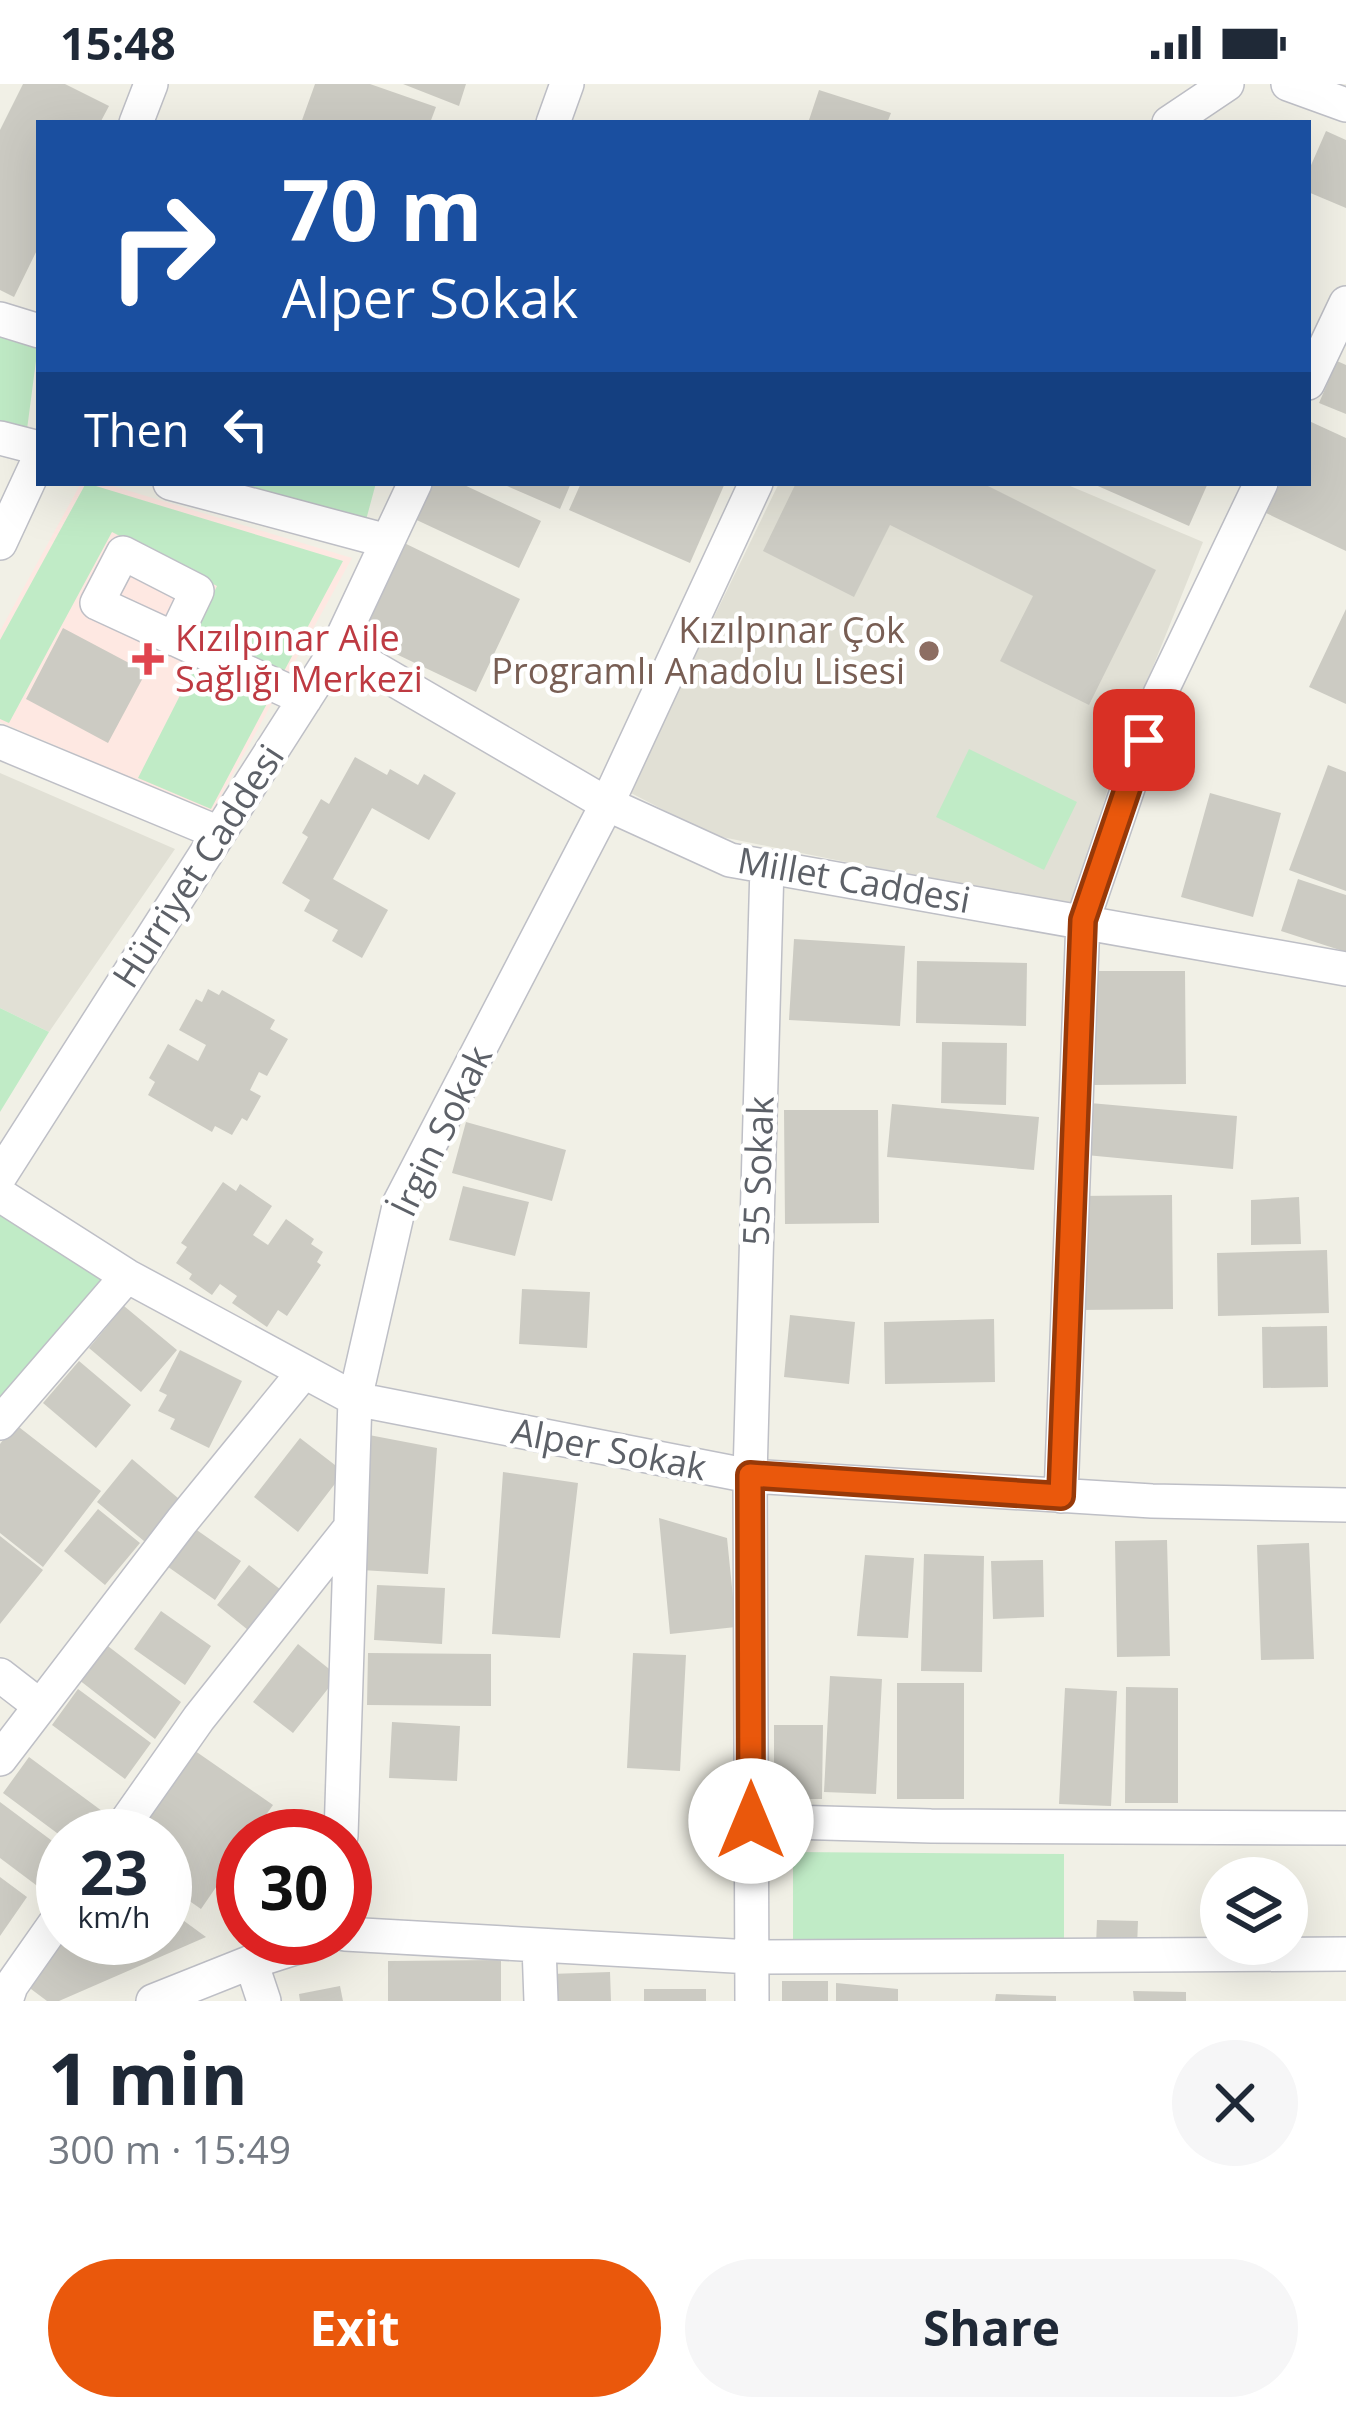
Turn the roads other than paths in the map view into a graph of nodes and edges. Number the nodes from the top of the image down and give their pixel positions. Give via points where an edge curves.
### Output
1 (152, 84) edge
2 (567, 84) edge
3 (1227, 84) edge
4 (1288, 84) edge
5 (1346, 105) edge
6 (137, 120) edge
7 (555, 120) edge
8 (1173, 120) edge
9 (1346, 303) edge
10 (0, 319) edge
11 (36, 330) edge
12 (1311, 377) edge
13 (0, 438) edge
14 (36, 447) edge
15 (36, 465) edge
16 (181, 486) edge
17 (414, 486) edge
18 (755, 486) edge
19 (1260, 486) edge
20 (387, 541) junction
21 (0, 543) edge
22 (182, 623) junction
23 (338, 647) junction
24 (304, 699) junction
25 (0, 742) edge
26 (608, 804) junction
27 (219, 833) junction
28 (767, 866) junction
29 (1083, 920) junction
30 (1346, 969) edge
31 (0, 1176) edge
32 (0, 1195) edge
33 (128, 1276) junction
34 (303, 1372) junction
35 (355, 1399) junction
36 (0, 1423) edge
37 (750, 1475) junction
38 (1061, 1496) junction
39 (1346, 1504) edge
40 (350, 1528) junction
41 (0, 1675) edge
42 (40, 1706) junction
43 (0, 1759) edge
44 (135, 1809) edge
45 (342, 1809) edge
46 (751, 1821) junction
47 (1346, 1828) edge
48 (372, 1936) edge
49 (539, 1946) junction
50 (36, 1948) edge
51 (1346, 1954) edge
52 (751, 1957) junction
53 (243, 1965) edge
54 (252, 1965) edge
55 (5, 1989) edge
56 (153, 2001) edge
57 (264, 2001) edge
58 (541, 2001) edge
59 (752, 2001) edge

1 - 6 street
2 - 7 street
3 - 8 street
4 - 5 street
9 - 12 street
10 - 11 street
13 - 14 street
15 - 21 street
16 - 20 street
17 - 20 street, Hürriyet Caddesi
18 - 26 street, İrgin Sokak
19 - 29 street via 1160,694
20 - 23 street, Hürriyet Caddesi
22 - 22 street via 98,603 123,553 197,590
22 - 24 street
23 - 24 street, Hürriyet Caddesi
23 - 26 street, Millet Caddesi
24 - 27 street, Hürriyet Caddesi
25 - 27 street
26 - 28 street, Millet Caddesi via 730,860
26 - 35 street, İrgin Sokak via 400,1202
27 - 31 street, Hürriyet Caddesi
28 - 29 street, Millet Caddesi
28 - 37 street, 55 Sokak
29 - 30 street, Millet Caddesi
29 - 38 street
32 - 33 street, Alper Sokak
33 - 34 street, Alper Sokak
33 - 36 street
34 - 35 street, Alper Sokak
34 - 42 street
35 - 37 street, Alper Sokak
35 - 40 street, İrgin Sokak
37 - 38 street, Alper Sokak
37 - 46 street, 55 Sokak
38 - 39 street, Alper Sokak
40 - 44 street
40 - 45 street, İrgin Sokak
41 - 42 street
42 - 43 street
46 - 47 street
46 - 52 street, 55 Sokak
48 - 49 street
49 - 52 street
49 - 58 street
50 - 55 street
51 - 52 street
52 - 59 street, 55 Sokak
53 - 56 street
54 - 57 street

